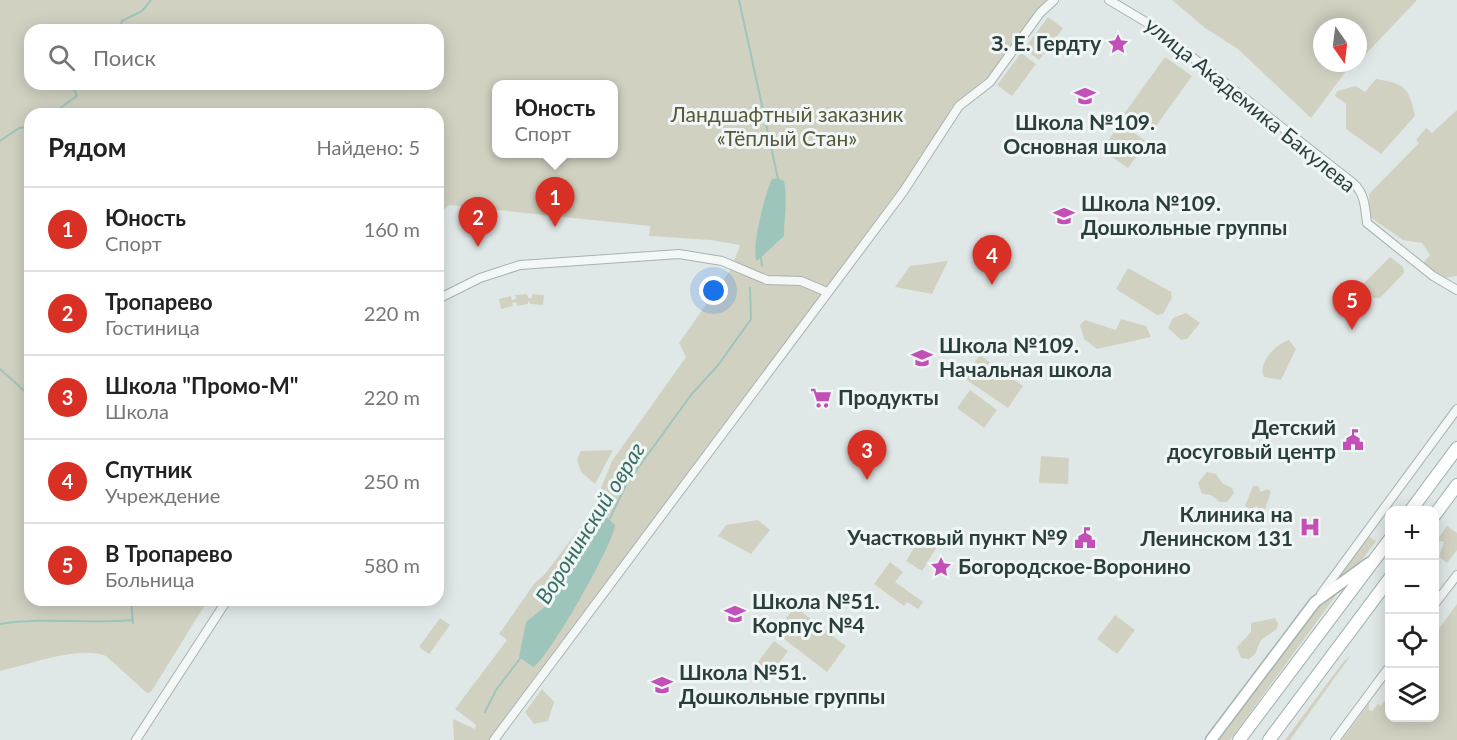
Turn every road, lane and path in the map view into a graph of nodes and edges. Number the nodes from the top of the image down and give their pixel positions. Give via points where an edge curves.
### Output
1 (1054, 0) edge
2 (1109, 0) edge
3 (1457, 290) edge
4 (827, 292) junction
5 (444, 296) edge
6 (1457, 409) edge
7 (1457, 448) edge
8 (1455, 489) edge
9 (1414, 506) edge
10 (1439, 510) edge
11 (1385, 545) edge
12 (1375, 559) junction
13 (1457, 575) edge
14 (1385, 583) edge
15 (1439, 598) edge
16 (1315, 602) junction
17 (223, 606) edge
18 (1388, 668) edge
19 (1214, 737) edge
20 (1271, 738) edge
21 (136, 740) edge
22 (494, 740) edge
23 (1239, 740) edge
24 (1335, 740) edge

1 - 4 street via 1040,13 990,82 959,106 924,163
2 - 3 street, улица Академика Бакулева via 1151,25 1353,183 1362,195 1367,223 1433,276
4 - 5 street via 801,281 767,280 722,261 679,254 520,265 480,278
4 - 22 street
6 - 16 street
7 - 9 main road
8 - 10 main road
11 - 12 main road
12 - 16 main road
12 - 23 main road
13 - 15 street
14 - 20 main road
16 - 19 main road
17 - 21 street
18 - 24 street

